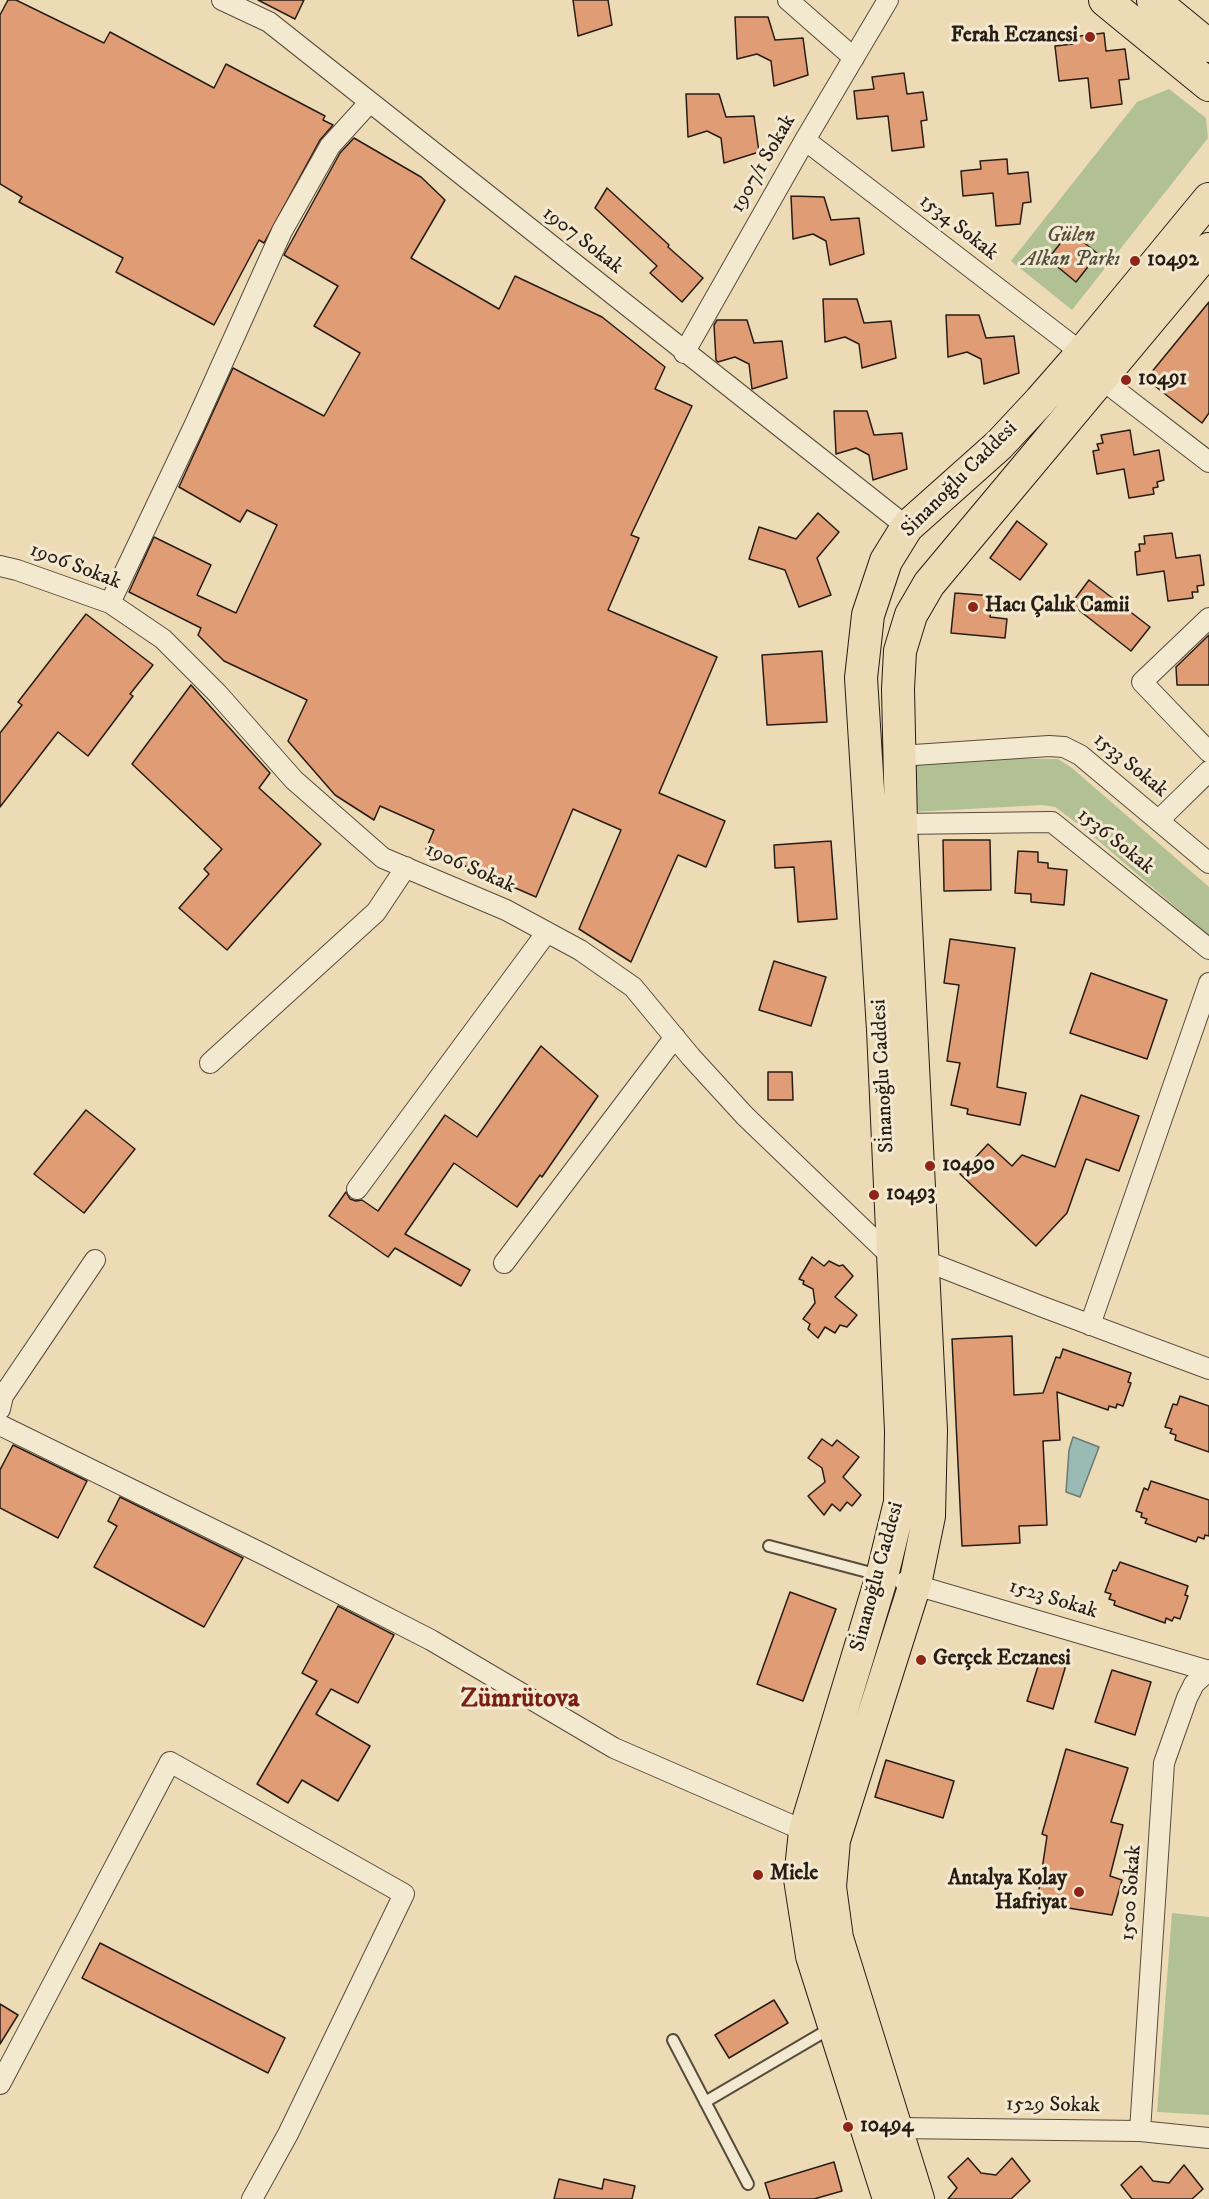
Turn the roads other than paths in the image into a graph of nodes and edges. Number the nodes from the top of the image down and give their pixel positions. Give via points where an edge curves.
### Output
1 (222, 0) edge
2 (788, 0) edge
3 (888, 0) edge
4 (1105, 0) edge
5 (1153, 0) edge
6 (1209, 46) edge
7 (854, 58) junction
8 (1209, 85) edge
9 (369, 103) junction
10 (805, 140) junction
11 (1209, 200) edge
12 (1209, 249) edge
13 (684, 353) junction
14 (1091, 365) junction
15 (1209, 462) edge
16 (907, 528) junction
17 (0, 566) edge
18 (110, 603) junction
19 (1209, 618) edge
20 (1209, 752) edge
21 (899, 756) junction
22 (1209, 771) edge
23 (1159, 820) junction
24 (901, 824) junction
25 (1209, 863) edge
26 (406, 867) junction
27 (547, 932) junction
28 (1209, 949) edge
29 (1209, 983) edge
30 (675, 1037) junction
31 (210, 1063) dead end
32 (357, 1189) dead end
33 (908, 1259) junction
34 (95, 1260) dead end
35 (504, 1263) dead end
36 (1090, 1325) junction
37 (1209, 1369) edge
38 (0, 1409) edge
39 (0, 1425) edge
40 (768, 1546) dead end
41 (882, 1576) junction
42 (915, 1584) junction
43 (1209, 1671) edge
44 (805, 1831) junction
45 (834, 2026) junction
46 (673, 2040) dead end
47 (0, 2084) edge
48 (705, 2102) junction
49 (896, 2128) junction
50 (1140, 2131) junction
51 (1209, 2138) edge
52 (748, 2184) dead end
53 (252, 2199) edge
54 (889, 2199) edge
55 (918, 2199) edge

1 - 9 street, 1907 Sokak via 269,22
2 - 7 street
3 - 7 street, 1907/1 Sokak
4 - 8 main road
5 - 6 main road
7 - 10 street, 1907/1 Sokak
9 - 13 street, 1907 Sokak
9 - 18 street via 330,147 282,231
10 - 13 street, 1907/1 Sokak
10 - 14 street, 1534 Sokak
11 - 14 main road, Si̇nanoğlu Caddesi
12 - 14 main road, Si̇nanoğlu Caddesi
13 - 16 street, 1907 Sokak
14 - 15 street, 1534 Sokak
14 - 16 main road, Si̇nanoğlu Caddesi
14 - 21 main road, Si̇nanoğlu Caddesi via 929,584 911,615 900,651
16 - 33 main road, Si̇nanoğlu Caddesi via 886,561 868,615 861,678 883,1030
17 - 18 street, 1906 Sokak
18 - 26 street, 1906 Sokak via 163,639 294,780 383,858
19 - 20 street via 1142,682
21 - 23 street, 1533 Sokak via 1064,747 1080,755
21 - 24 main road, Si̇nanoğlu Caddesi
22 - 23 street
23 - 25 street, 1533 Sokak
24 - 28 street, 1536 Sokak via 1052,822
24 - 33 main road, Si̇nanoğlu Caddesi
26 - 27 street, 1906 Sokak
26 - 31 street via 376,912
27 - 30 street, 1906 Sokak via 633,987
27 - 32 street
29 - 36 street
30 - 33 street, 1906 Sokak via 745,1116
30 - 35 street
33 - 36 street
33 - 41 main road, Si̇nanoğlu Caddesi via 900,1502
33 - 42 main road, Si̇nanoğlu Caddesi via 931,1430 929,1516
34 - 38 street via 3,1396
36 - 37 street
39 - 44 street via 431,1640 614,1748
40 - 41 lane
41 - 42 street, 1523 Sokak
41 - 44 main road, Si̇nanoğlu Caddesi
42 - 43 street, 1523 Sokak
42 - 49 main road, Si̇nanoğlu Caddesi via 834,1839 830,1887 837,1938
43 - 50 street, 1500 Sokak via 1194,1684 1187,1698 1164,1763
44 - 45 main road, Si̇nanoğlu Caddesi via 800,1879 812,1956
45 - 48 lane
45 - 54 main road, Si̇nanoğlu Caddesi
46 - 48 lane
47 - 53 street via 170,1762 404,1894 288,2134
48 - 52 lane
49 - 50 street, 1529 Sokak
49 - 55 main road, Si̇nanoğlu Caddesi
50 - 51 street, 1529 Sokak

